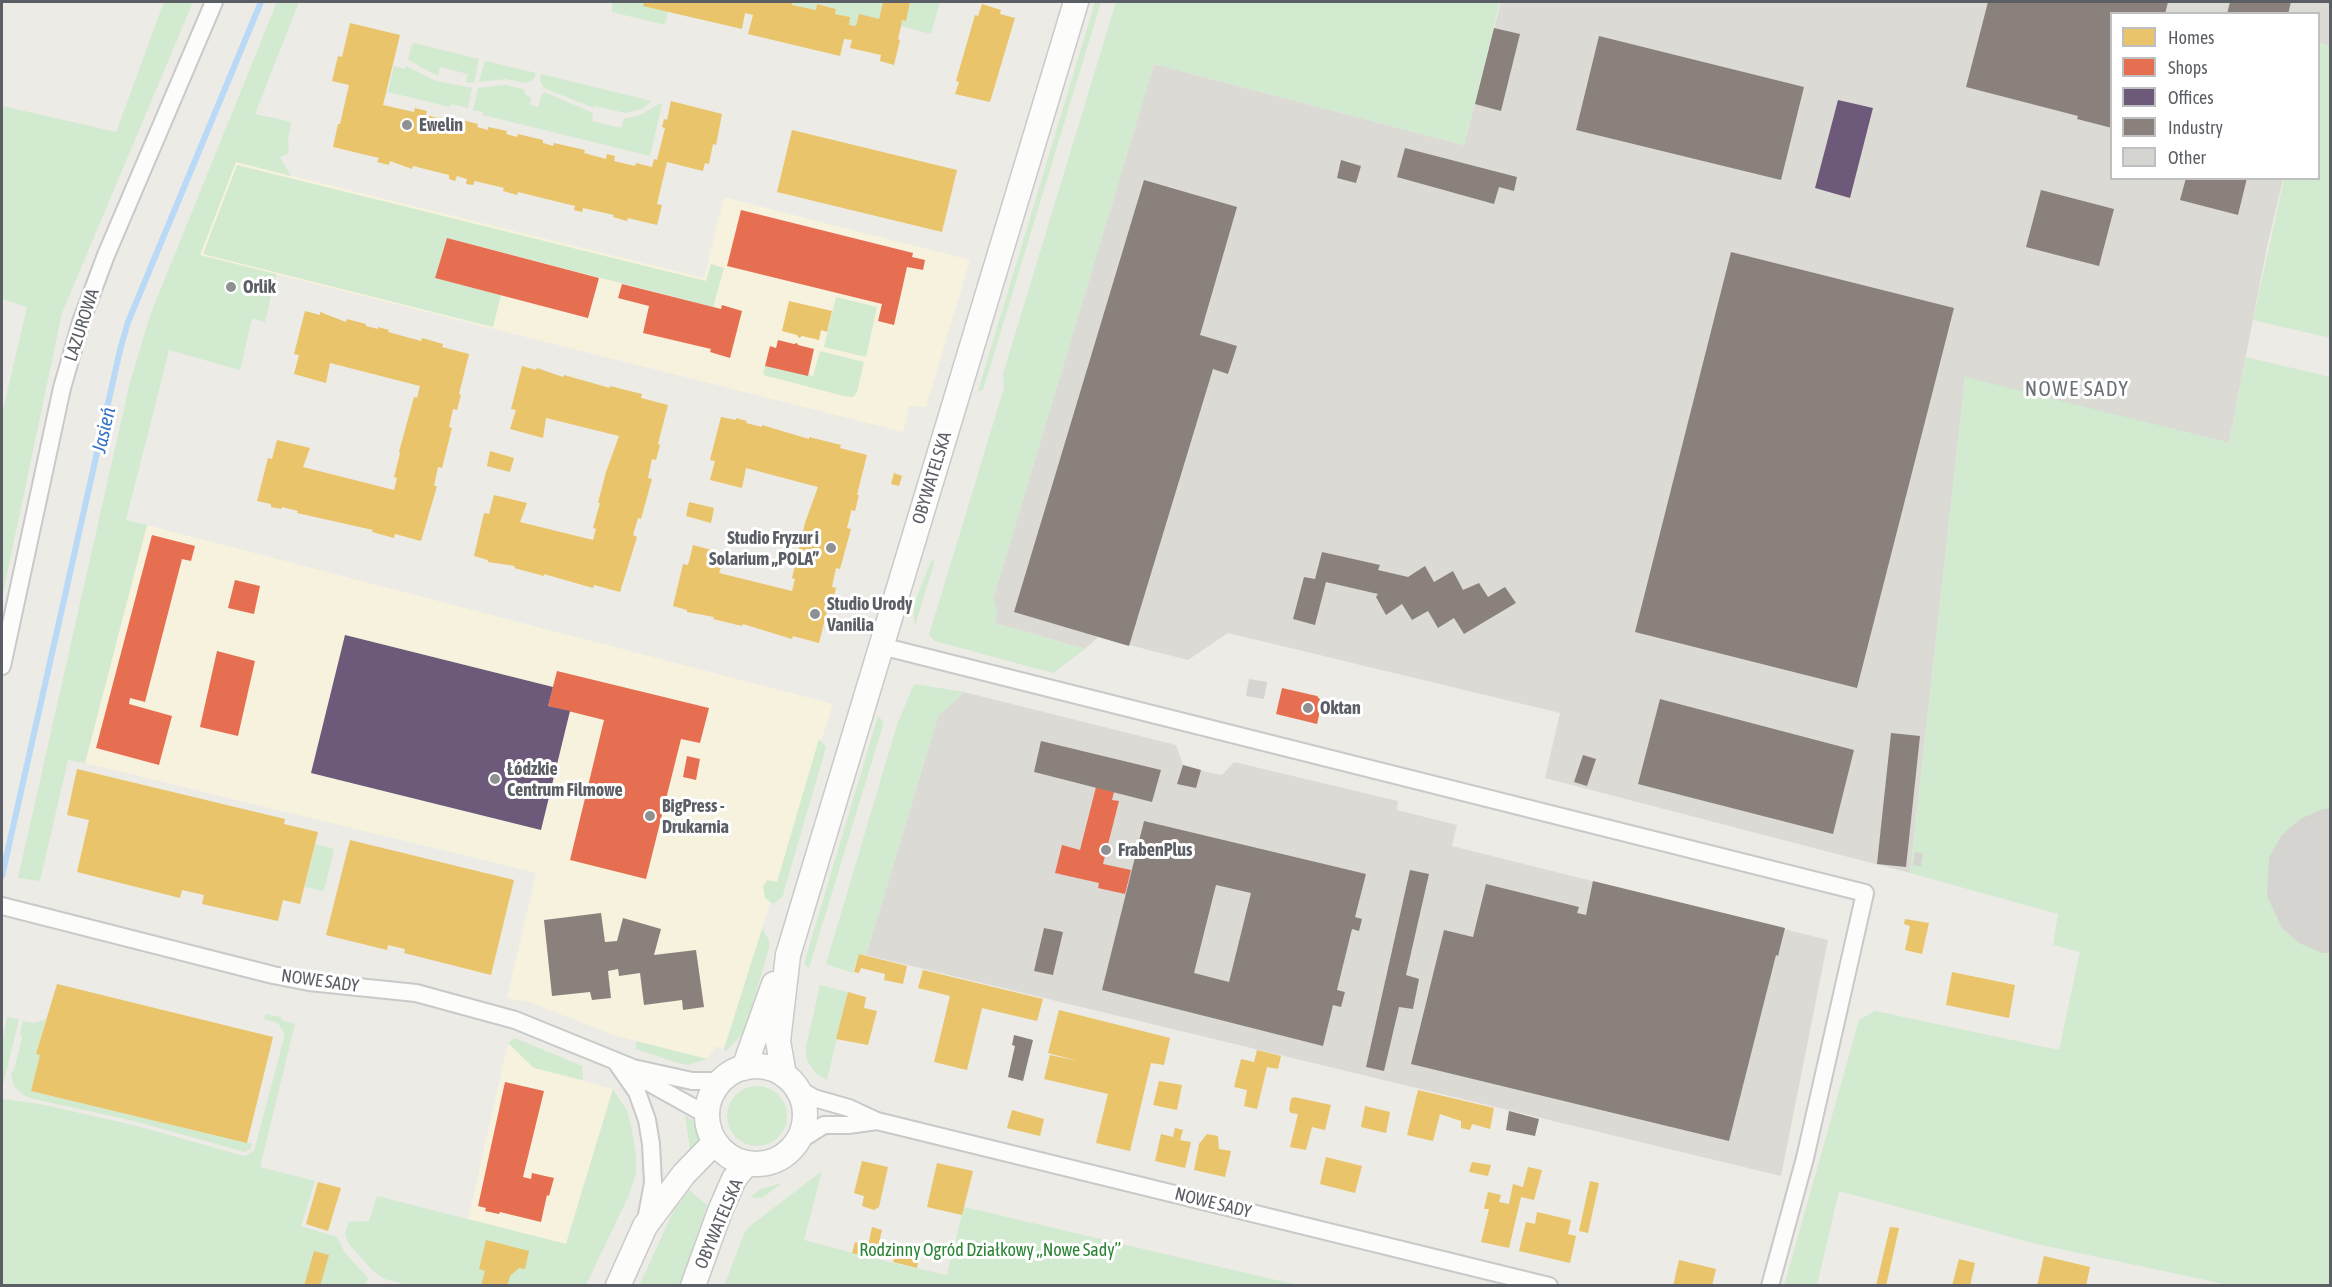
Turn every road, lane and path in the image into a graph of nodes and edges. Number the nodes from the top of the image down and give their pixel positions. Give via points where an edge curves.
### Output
1 (214, 2) edge
2 (1076, 2) edge
3 (881, 646) junction
4 (2, 666) edge
5 (2, 906) edge
6 (788, 955) junction
7 (616, 1062) junction
8 (633, 1068) junction
9 (744, 1068) junction
10 (722, 1081) junction
11 (790, 1082) junction
12 (706, 1115) junction
13 (877, 1121) junction
14 (715, 1142) junction
15 (797, 1142) junction
16 (747, 1163) junction
17 (645, 1226) junction
18 (618, 1286) edge
19 (693, 1286) edge
20 (1549, 1286) edge
21 (1770, 1286) edge

1 - 4 street, LAZUROWA via 81,322 62,388
2 - 3 main road, OBYWATELSKA
3 - 6 main road, OBYWATELSKA
3 - 21 street via 1866,893 1805,1158
5 - 7 street, NOWE SADY via 273,975 416,993 515,1020
6 - 9 main road, OBYWATELSKA via 769,995
6 - 11 main road, OBYWATELSKA via 778,1041
7 - 8 street, NOWE SADY
7 - 17 street via 643,1105 651,1144 652,1183
8 - 10 street, NOWE SADY via 692,1081
8 - 12 street, NOWE SADY via 646,1081
9 - 10 main road
9 - 11 main road via 772,1069
10 - 12 main road
11 - 13 street, NOWE SADY via 814,1098
11 - 15 main road via 803,1101 805,1115
12 - 14 main road
13 - 15 street, NOWE SADY via 824,1125
13 - 20 street, NOWE SADY
14 - 16 main road via 734,1159
14 - 17 main road via 684,1174
15 - 16 main road via 775,1161
16 - 19 main road, OBYWATELSKA via 734,1179
17 - 18 main road

